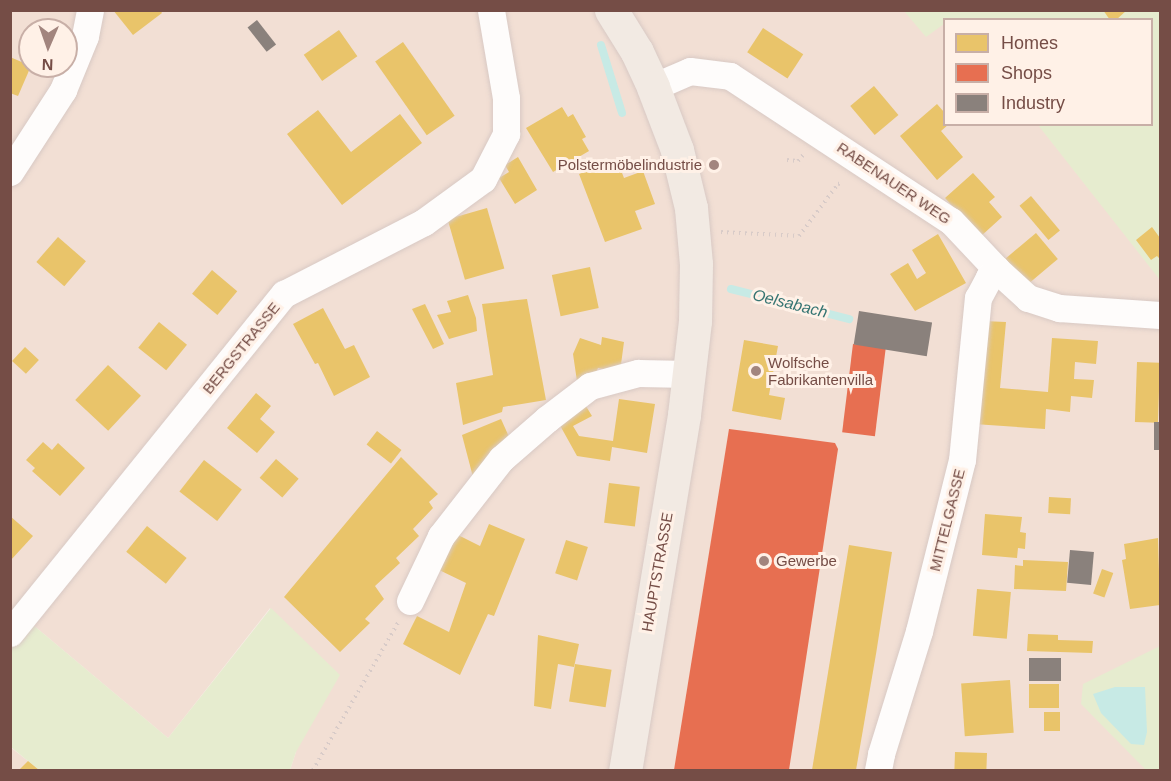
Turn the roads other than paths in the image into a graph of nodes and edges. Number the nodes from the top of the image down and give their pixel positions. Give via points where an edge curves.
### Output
1 (90, 10) edge
2 (490, 10) edge
3 (611, 10) edge
4 (654, 87) junction
5 (10, 172) edge
6 (996, 269) junction
7 (1161, 315) edge
8 (689, 374) junction
9 (410, 601) road end
10 (10, 633) edge
11 (625, 771) edge
12 (878, 771) edge

1 - 5 street via 85,36 63,90
2 - 10 street, BERGSTRASSE via 506,98 506,134 483,179 424,222 284,294
3 - 4 main road, HAUPTSTRASSE
4 - 6 street, RABENAUER WEG via 690,71 730,76 951,221
4 - 8 main road, HAUPTSTRASSE via 677,150 691,208 695,321
6 - 7 street, RABENAUER WEG via 1028,298 1048,306
6 - 12 street, MITTELGASSE via 978,298 962,460 917,641
8 - 9 street via 638,374 590,386 547,419 501,459 441,536
8 - 11 main road, HAUPTSTRASSE

